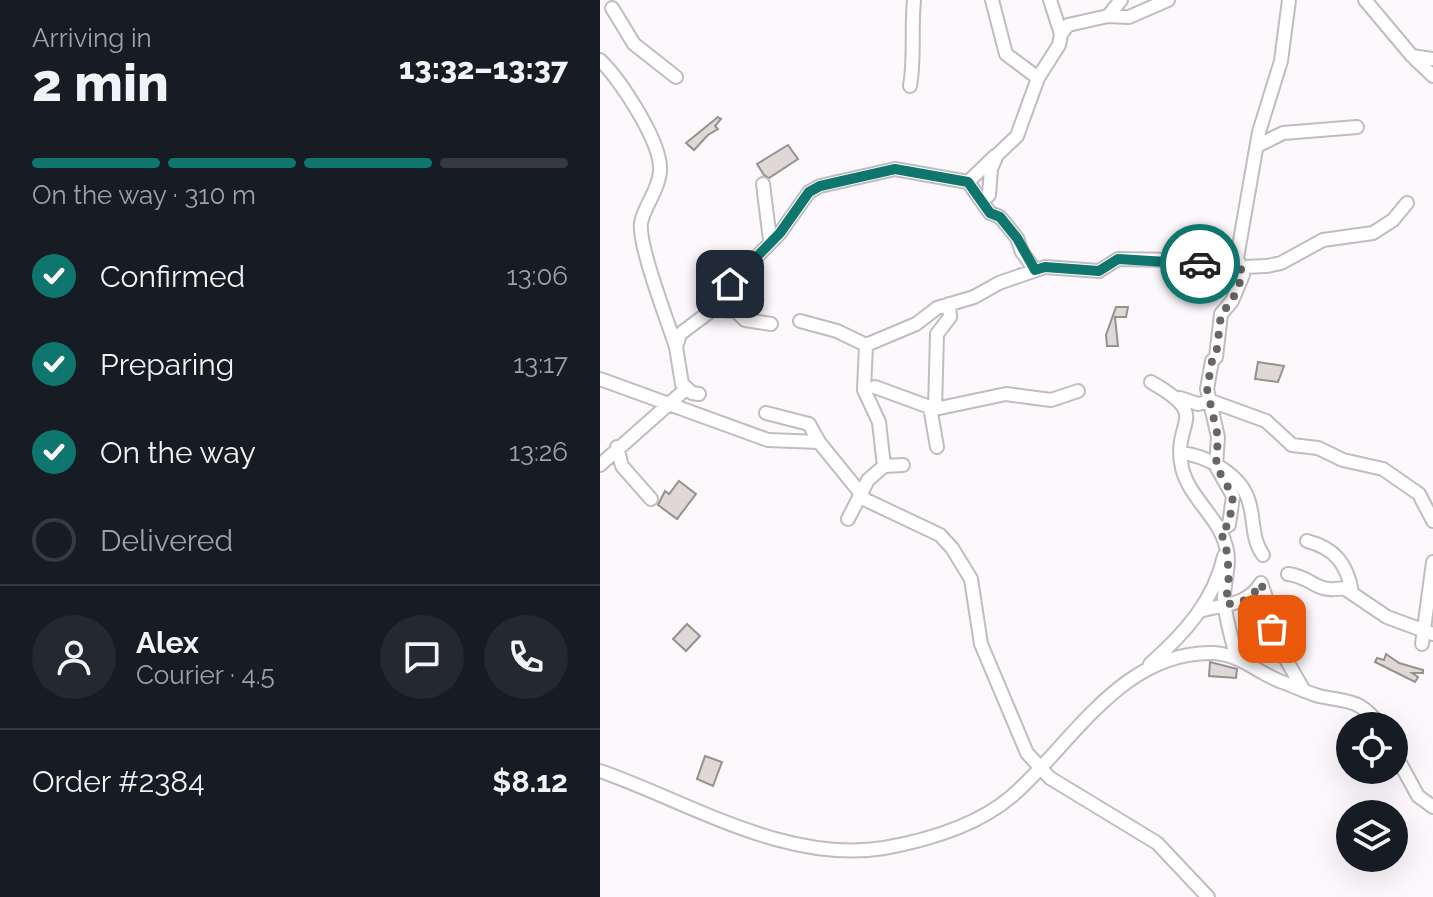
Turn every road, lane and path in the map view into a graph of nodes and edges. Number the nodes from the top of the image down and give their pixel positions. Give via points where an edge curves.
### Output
1 (914, 0) edge
2 (992, 0) edge
3 (1050, 0) edge
4 (1121, 0) edge
5 (1168, 0) edge
6 (1289, 0) edge
7 (1365, 0) edge
8 (608, 7) edge
9 (1108, 16) junction
10 (1061, 34) junction
11 (1412, 56) junction
12 (1433, 59) edge
13 (600, 60) edge
14 (1433, 76) edge
15 (676, 77) dead end
16 (1038, 78) junction
17 (910, 86) dead end
18 (1357, 127) dead end
19 (1259, 145) junction
20 (997, 155) junction
21 (968, 182) junction
22 (763, 184) dead end
23 (982, 201) junction
24 (1407, 203) dead end
25 (770, 240) junction
26 (1240, 267) junction
27 (1035, 270) junction
28 (949, 304) junction
29 (753, 305) dead end
30 (715, 310) junction
31 (736, 311) junction
32 (800, 321) dead end
33 (771, 324) dead end
34 (866, 345) junction
35 (676, 347) junction
36 (600, 379) edge
37 (1151, 382) dead end
38 (875, 387) dead end
39 (687, 388) junction
40 (1078, 391) dead end
41 (699, 394) dead end
42 (1178, 397) junction
43 (1211, 401) junction
44 (667, 405) junction
45 (933, 408) junction
46 (766, 413) dead end
47 (814, 442) junction
48 (617, 447) junction
49 (937, 447) dead end
50 (1181, 453) junction
51 (600, 465) edge
52 (903, 465) dead end
53 (884, 466) junction
54 (1216, 466) junction
55 (860, 492) junction
56 (651, 499) dead end
57 (848, 519) dead end
58 (1433, 521) edge
59 (1220, 530) junction
60 (1307, 541) dead end
61 (1226, 546) junction
62 (1263, 555) dead end
63 (1433, 562) edge
64 (1288, 574) dead end
65 (1352, 592) junction
66 (1226, 604) junction
67 (1200, 611) junction
68 (1427, 636) edge
69 (1237, 659) junction
70 (1145, 669) junction
71 (1303, 689) junction
72 (1368, 712) edge
73 (1041, 768) junction
74 (600, 771) edge
75 (1408, 778) edge
76 (1433, 807) edge
77 (1208, 897) edge

1 - 17 street
2 - 16 street via 1006,54
3 - 10 street
4 - 9 street
5 - 9 street via 1129,17
6 - 19 street via 1281,61
7 - 11 street
8 - 15 street via 634,44
9 - 10 street via 1068,25
10 - 16 street
11 - 12 street
11 - 14 street
13 - 35 street via 644,124 661,167 656,193 641,223
16 - 20 street via 1017,136
18 - 19 street via 1283,133
19 - 26 street via 1237,258
20 - 21 street
20 - 23 street via 989,195
21 - 23 street
21 - 25 street via 895,169 820,186
22 - 25 street
23 - 27 street via 1017,238
24 - 26 street via 1373,233 1323,240 1281,263
25 - 30 street via 730,284
26 - 27 street via 1118,259 1099,271
26 - 43 street via 1239,287 1221,314 1207,389
27 - 28 street
28 - 34 street
28 - 45 street via 950,317 937,334
29 - 31 street
30 - 31 street
30 - 35 street via 688,327
31 - 33 street via 745,320
32 - 34 street
34 - 53 street via 864,390 879,422
35 - 39 street
36 - 44 street
37 - 42 street
38 - 45 street
39 - 41 street
39 - 44 street
40 - 45 street via 1051,400 1006,394
42 - 43 street via 1198,404
42 - 50 street via 1187,416
43 - 54 street via 1218,437
43 - 58 street via 1266,421 1292,445 1318,448 1399,477 1419,494
44 - 47 street via 768,440
44 - 48 street
45 - 49 street
46 - 47 street via 796,420
47 - 55 street
48 - 51 street
48 - 56 street via 622,466
50 - 54 street via 1200,455
50 - 59 street via 1190,487
52 - 53 street
53 - 55 street
54 - 59 street via 1233,496 1229,525
54 - 62 street via 1241,485 1249,499 1254,542
55 - 57 street
55 - 73 street via 886,512 940,535 957,555 971,579 981,644 1002,699 1027,753
59 - 61 street
60 - 65 street via 1335,554
61 - 66 street
61 - 67 street via 1211,597
63 - 68 street
64 - 65 street via 1317,589
65 - 68 street
66 - 67 street
66 - 69 street
66 - 71 street via 1253,596 1261,583 1276,642
67 - 70 street
69 - 70 street via 1202,654
69 - 71 street
70 - 73 street via 1071,732
71 - 72 street via 1359,703
73 - 74 street via 1002,803 959,827 901,845 857,850 814,848 774,837
73 - 77 street via 1157,843
75 - 76 street via 1418,796

